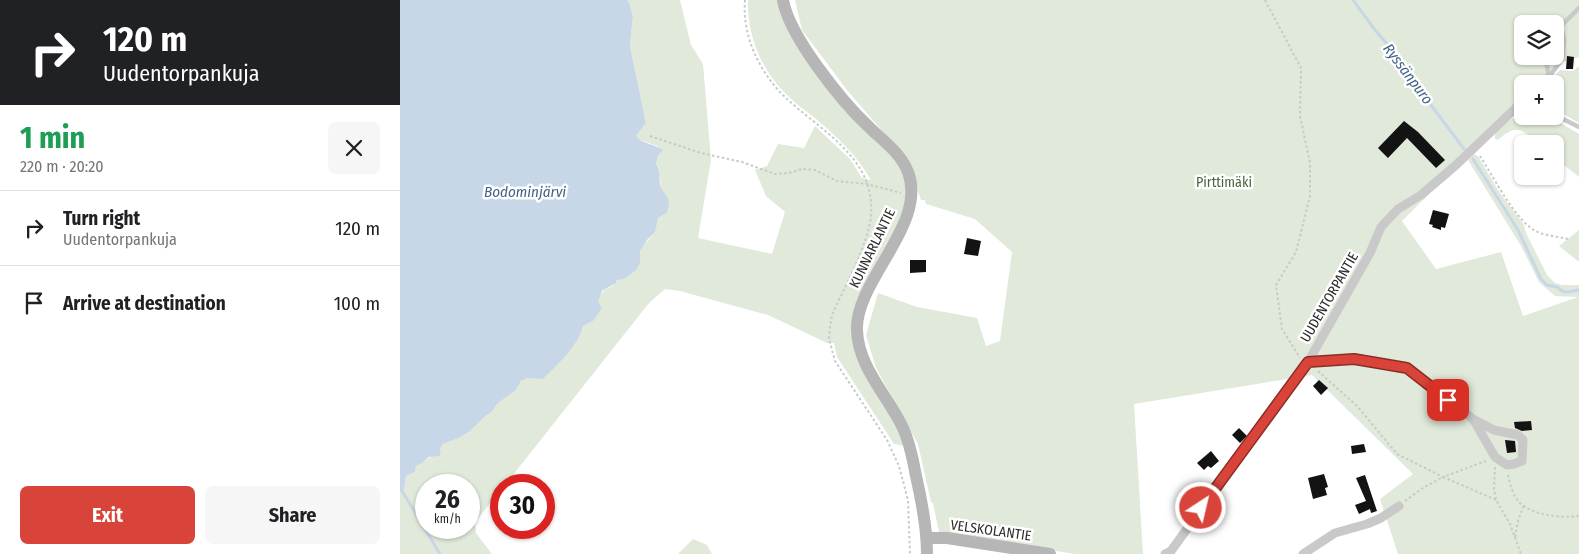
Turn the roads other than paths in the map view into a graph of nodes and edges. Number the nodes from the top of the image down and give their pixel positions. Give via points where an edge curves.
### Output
1 (783, 0) edge
2 (1579, 8) edge
3 (1564, 23) edge
4 (1557, 65) edge
5 (1549, 75) edge
6 (1514, 112) edge
7 (1564, 120) edge
8 (1579, 127) edge
9 (1308, 362) junction
10 (1473, 419) junction
11 (1398, 506) road end
12 (927, 538) junction
13 (927, 554) edge
14 (1050, 554) edge
15 (1165, 554) edge
16 (1303, 554) edge

1 - 12 main road, KUNNARLANTIE via 788,18 811,56 855,112 888,144 909,175 911,195 905,221 864,299 857,330 863,357 903,428 911,450
2 - 3 lane
4 - 5 lane
6 - 9 street, UUDENTORPANTIE via 1381,227 1370,253
7 - 8 lane
9 - 10 street via 1354,359 1407,368
9 - 15 street, UUDENTORPANTIE via 1171,551
10 - 10 street via 1494,430 1518,434 1523,440 1522,461 1507,465 1495,457
11 - 16 street via 1374,521 1335,533
12 - 13 main road, KUNNARLANTIE
12 - 14 main road, VELSKOLANTIE via 947,538

